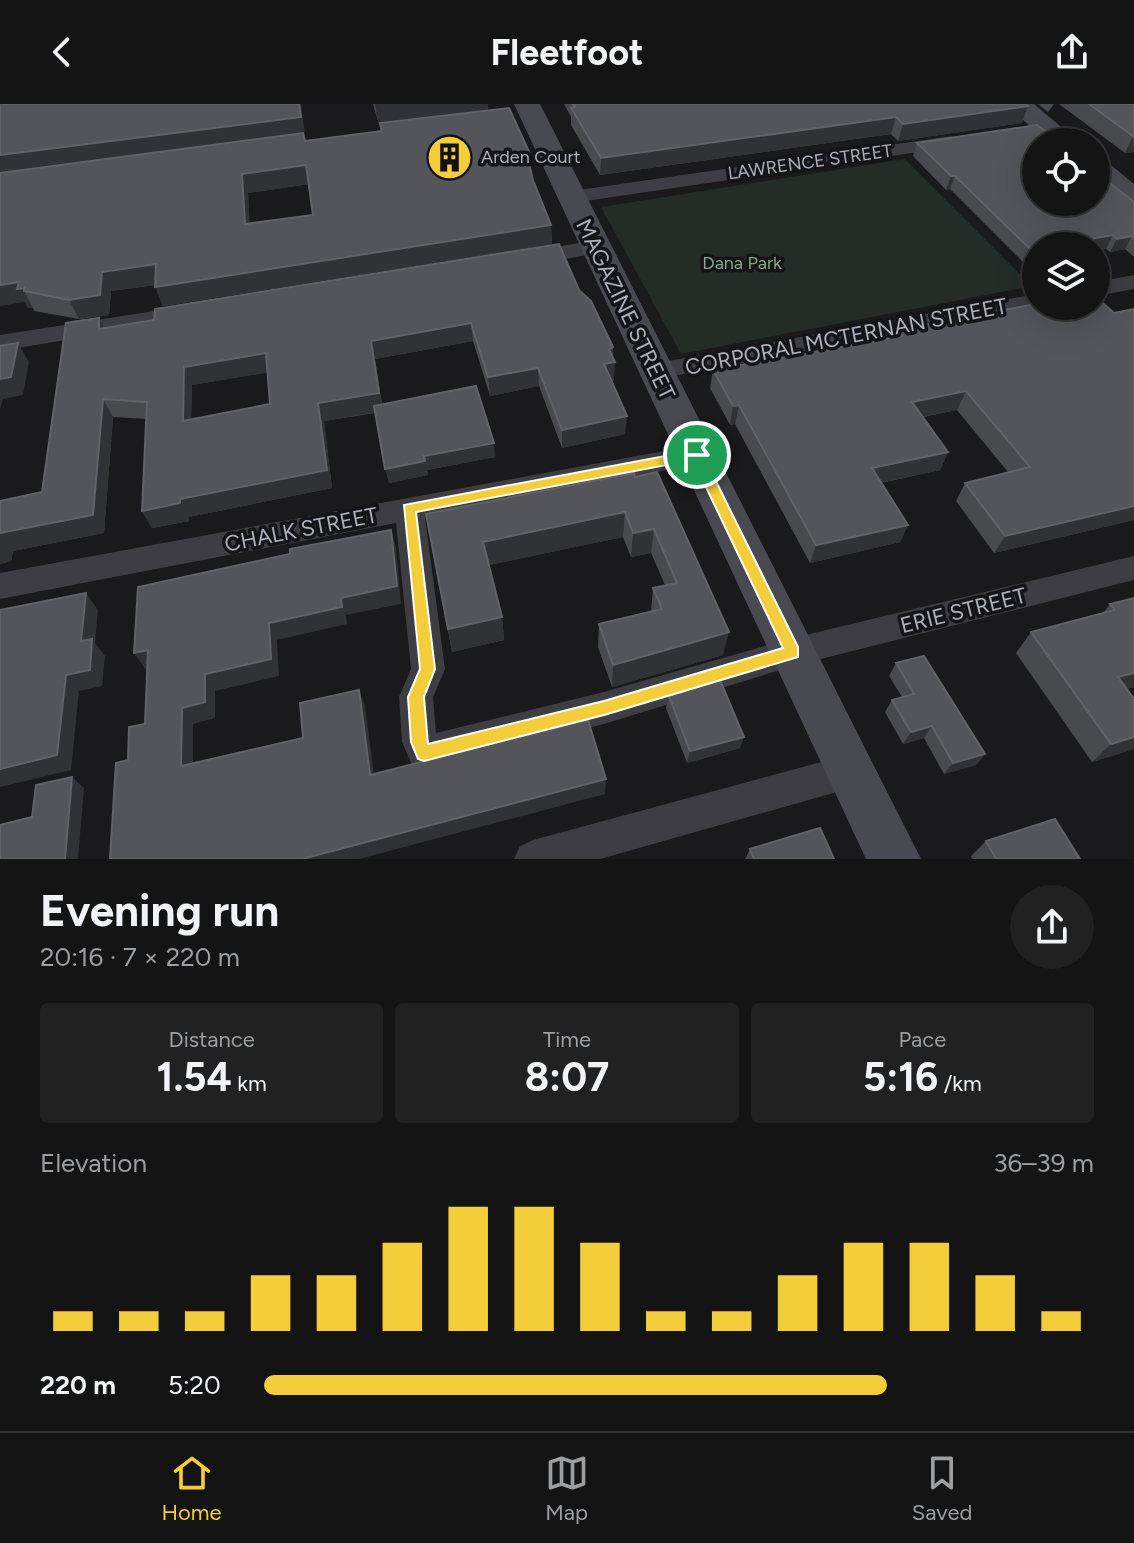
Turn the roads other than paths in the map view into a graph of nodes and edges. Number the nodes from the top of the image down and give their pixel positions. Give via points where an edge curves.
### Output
1 (1018, 104) edge
2 (523, 112) edge
3 (1041, 128) edge
4 (967, 140) edge
5 (572, 197) junction
6 (596, 247) junction
7 (497, 263) edge
8 (1134, 282) edge
9 (1110, 286) edge
10 (1022, 304) edge
11 (217, 308) edge
12 (0, 343) edge
13 (657, 371) junction
14 (697, 455) junction
15 (409, 508) junction
16 (1134, 568) edge
17 (0, 586) edge
18 (793, 652) junction
19 (851, 771) junction
20 (533, 859) edge
21 (894, 859) edge

1 - 3 street
2 - 5 street, MAGAZINE STREET
4 - 5 street, LAWRENCE STREET
5 - 6 street, MAGAZINE STREET
6 - 7 street
6 - 13 street, MAGAZINE STREET
8 - 9 street
10 - 13 street, CORPORAL MCTERNAN STREET
11 - 12 street
13 - 14 street, MAGAZINE STREET
14 - 15 street, CHALK STREET
14 - 18 street, MAGAZINE STREET
15 - 17 street, CHALK STREET
15 - 18 street, ERIE STREET via 428,669 416,697 424,753 604,708
16 - 18 street, ERIE STREET
18 - 19 street, MAGAZINE STREET
19 - 20 street
19 - 21 street, MAGAZINE STREET

